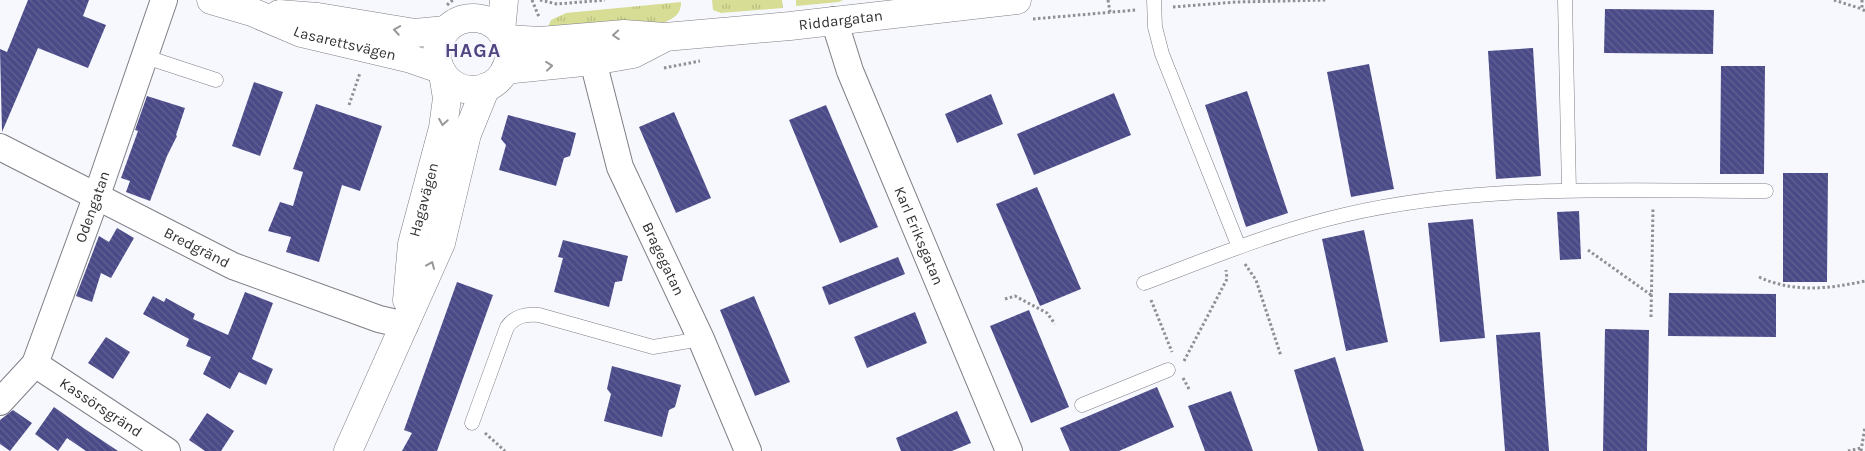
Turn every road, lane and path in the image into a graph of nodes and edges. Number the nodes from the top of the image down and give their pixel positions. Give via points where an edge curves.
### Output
1 (164, 0) edge
2 (211, 0) edge
3 (504, 0) edge
4 (540, 0) edge
5 (605, 0) edge
6 (1017, 0) edge
7 (1108, 0) edge
8 (1154, 0) edge
9 (1565, 0) edge
10 (1834, 0) edge
11 (1862, 0) edge
12 (1863, 10) edge
13 (252, 12) junction
14 (1110, 12) dead end
15 (458, 17) edge
16 (834, 20) junction
17 (503, 35) junction
18 (665, 37) junction
19 (146, 57) junction
20 (593, 61) junction
21 (442, 72) junction
22 (495, 79) junction
23 (216, 80) dead end
24 (356, 85) dead end
25 (349, 106) dead end
26 (0, 147) edge
27 (1570, 191) junction
28 (1653, 191) junction
29 (1766, 191) dead end
30 (97, 195) junction
31 (1232, 250) junction
32 (1588, 250) dead end
33 (1759, 277) dead end
34 (1865, 281) edge
35 (1144, 283) joint
36 (1652, 295) junction
37 (1006, 299) dead end
38 (1651, 317) dead end
39 (1054, 324) dead end
40 (405, 326) junction
41 (701, 338) junction
42 (1281, 356) dead end
43 (1184, 362) dead end
44 (35, 364) junction
45 (1174, 367) junction
46 (1189, 389) dead end
47 (0, 402) edge
48 (1082, 405) dead end
49 (472, 423) joint
50 (1865, 427) edge
51 (1861, 450) edge
52 (167, 451) edge
53 (348, 451) edge
54 (505, 451) edge
55 (748, 451) edge
56 (1008, 451) edge
57 (1848, 451) edge

1 - 19 street, Odengatan
2 - 13 street, Lasarettsvägen
3 - 17 street
4 - 5 path via 557,4
6 - 16 street, Riddargatan
7 - 14 path
8 - 31 lane via 1155,27 1162,54
9 - 27 lane
10 - 12 path
11 - 12 path
15 -> 13 street, Lasarettsvägen via 415,33 318,17
13 - 21 street, Lasarettsvägen via 301,33 411,59
15 - 17 street via 488,21
15 - 21 street via 437,47
16 - 18 street, Riddargatan
16 - 56 street, Karl Eriksgatan via 858,89
18 -> 17 street, Riddargatan via 624,34 540,41
17 - 22 street via 508,58
18 - 20 street, Riddargatan via 633,54
19 - 23 lane
19 - 30 street, Odengatan
22 -> 20 street, Riddargatan
20 - 41 street, Bragegatan via 620,166
21 - 22 street via 462,88
21 -> 40 street, Hagavägen via 447,98 443,128 412,244
40 -> 22 street, Hagavägen via 441,243 467,134
24 - 25 path
26 - 30 street, Bredgränd
27 - 28 lane
27 - 31 lane via 1482,194 1413,202 1304,225
28 - 29 lane
28 - 36 path
30 - 40 street, Bredgränd via 234,266
30 - 44 street, Odengatan
31 - 35 lane
31 - 42 path via 1256,280
31 - 43 path via 1227,279
32 - 36 path
33 - 34 path via 1806,290
35 - 45 path
36 - 38 path
37 - 39 path via 1015,296 1047,313
40 - 53 street, Hagavägen
41 - 49 lane via 653,347 539,314 513,319 507,327
41 - 55 street, Bragegatan
44 - 47 street, Odengatan
44 - 52 street, Kassörsgränd
45 - 46 path
45 - 48 lane
49 - 54 path
50 - 51 path
51 - 57 path

